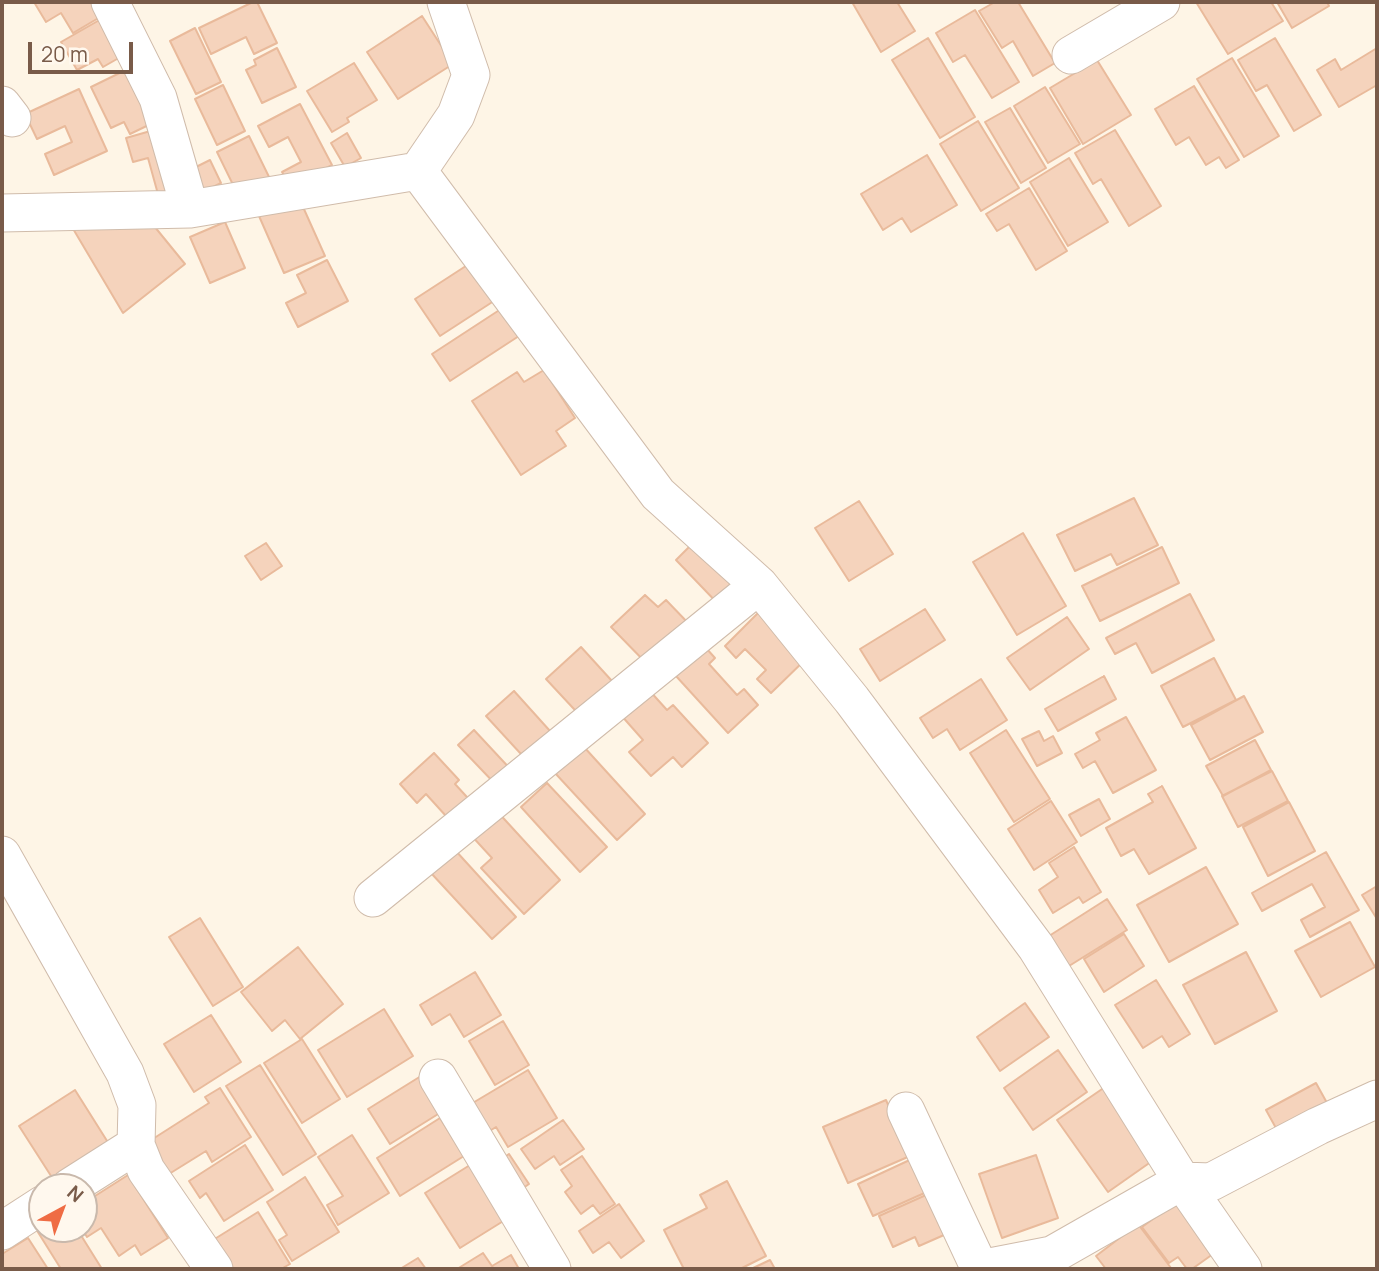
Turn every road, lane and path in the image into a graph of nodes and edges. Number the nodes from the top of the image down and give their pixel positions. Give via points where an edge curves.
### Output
1 (110, 2) edge
2 (446, 2) edge
3 (1161, 2) edge
4 (1071, 55) dead end
5 (418, 171) junction
6 (190, 209) junction
7 (2, 213) edge
8 (760, 585) junction
9 (2, 855) edge
10 (373, 898) dead end
11 (438, 1078) dead end
12 (1377, 1099) edge
13 (906, 1111) dead end
14 (136, 1144) junction
15 (91, 1173) edge
16 (1182, 1181) junction
17 (28, 1214) edge
18 (2, 1231) edge
19 (214, 1269) edge
20 (552, 1269) edge
21 (980, 1269) edge
22 (1243, 1269) edge

1 - 6 street via 158,98
2 - 5 street via 471,75 456,115
3 - 4 street
5 - 6 street
5 - 8 street via 658,494
6 - 7 street
8 - 10 street
8 - 16 street via 1036,947
9 - 14 street via 125,1073 137,1105
11 - 20 street
12 - 16 street via 1211,1182
13 - 21 street
14 - 15 street
14 - 19 street via 146,1170
16 - 21 street via 1052,1255
16 - 22 street
17 - 18 street

